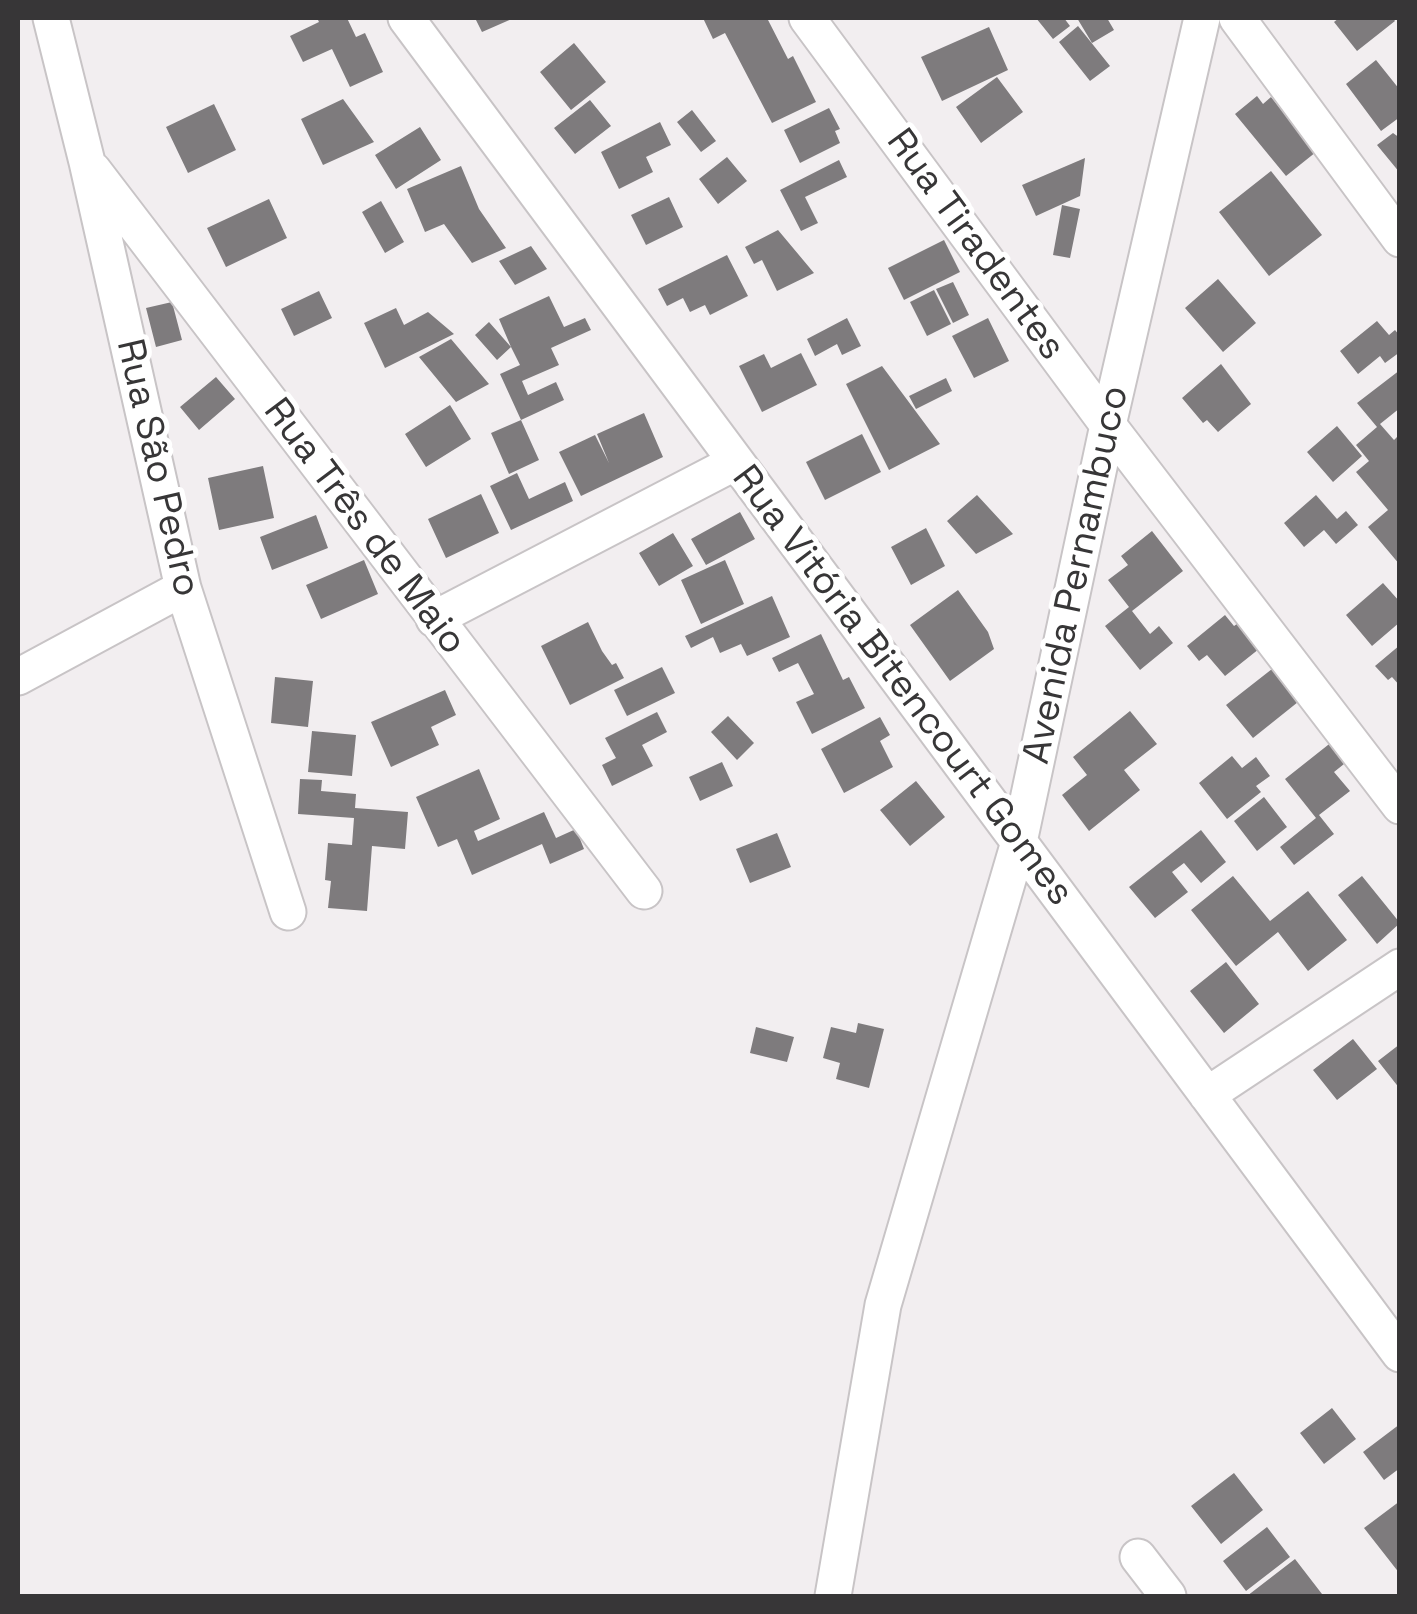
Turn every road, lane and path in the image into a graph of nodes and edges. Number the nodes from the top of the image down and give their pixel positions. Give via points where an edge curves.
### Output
1 (50, 18) edge
2 (406, 18) edge
3 (807, 18) edge
4 (1202, 18) edge
5 (1237, 18) edge
6 (86, 162) junction
7 (1400, 239) edge
8 (1108, 425) junction
9 (734, 463) junction
10 (183, 588) junction
11 (434, 620) junction
12 (18, 677) edge
13 (1400, 806) edge
14 (1019, 842) junction
15 (644, 891) dead end
16 (288, 912) dead end
17 (1400, 968) edge
18 (1207, 1096) junction
19 (1400, 1354) edge
20 (1138, 1557) dead end
21 (833, 1596) edge
22 (1168, 1596) edge

1 - 6 street, Rua São Pedro
2 - 9 street, Rua Vitória Bitencourt Gomes
3 - 8 street, Rua Tiradentes
4 - 8 street, Avenida Pernambuco
5 - 7 street
6 - 10 street, Rua São Pedro
6 - 11 street, Rua Três de Maio
8 - 13 street, Rua Tiradentes
8 - 14 street, Avenida Pernambuco
9 - 11 street
9 - 14 street, Rua Vitória Bitencourt Gomes
10 - 12 street
10 - 16 street, Rua São Pedro
11 - 15 street, Rua Três de Maio
14 - 18 street, Rua Vitória Bitencourt Gomes
14 - 21 street, Avenida Pernambuco via 883,1305
17 - 18 street
18 - 19 street, Rua Vitória Bitencourt Gomes
20 - 22 street

